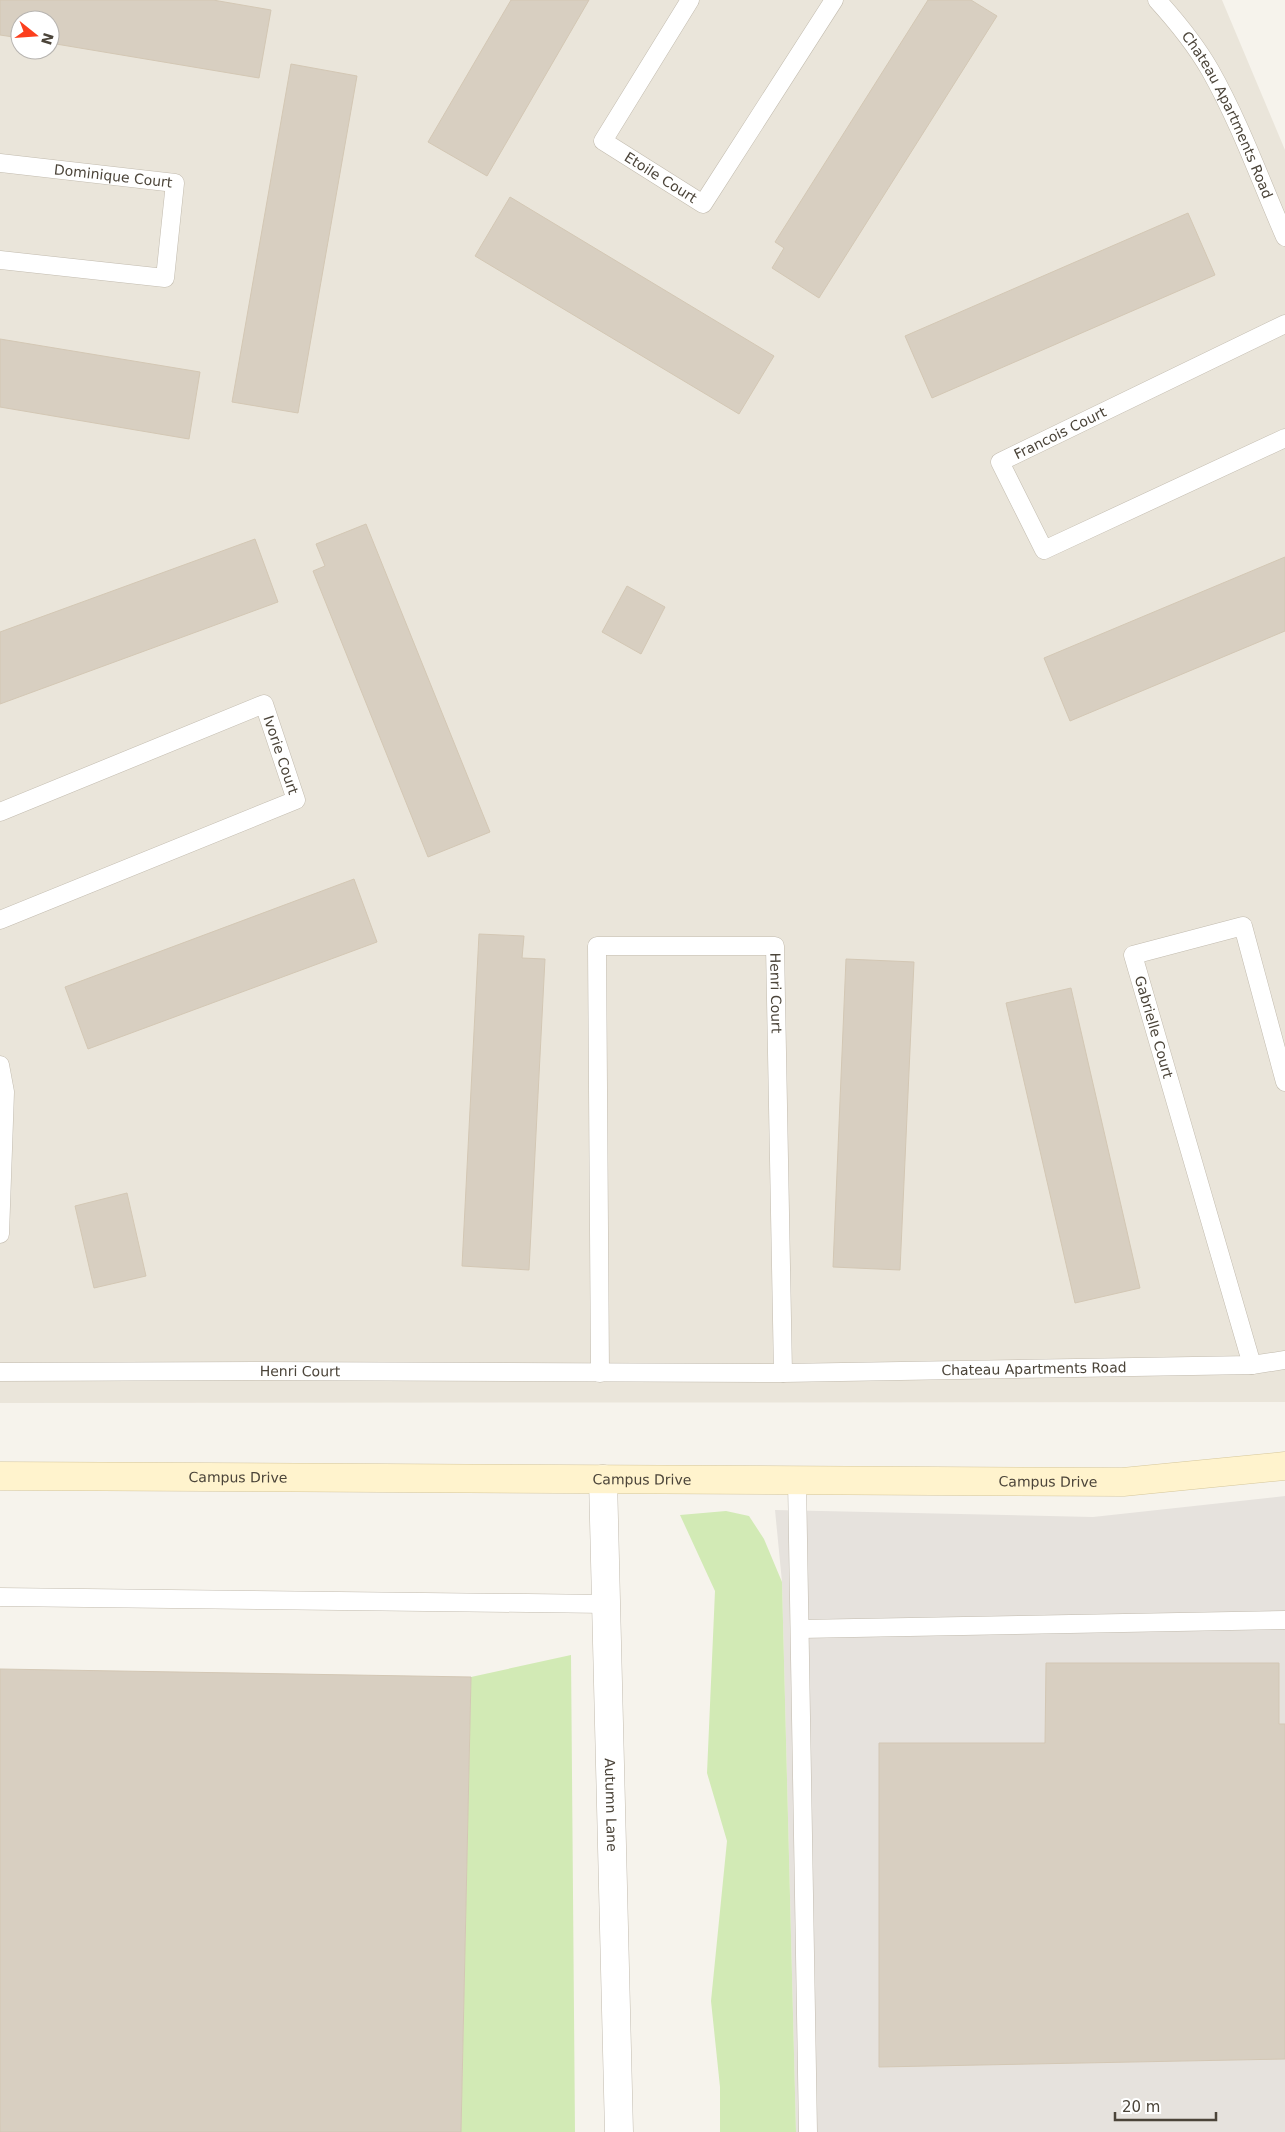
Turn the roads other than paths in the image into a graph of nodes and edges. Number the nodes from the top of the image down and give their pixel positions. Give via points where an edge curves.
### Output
1 (690, 0) edge
2 (834, 0) edge
3 (1157, 0) edge
4 (0, 163) edge
5 (1285, 238) edge
6 (0, 260) edge
7 (1285, 324) edge
8 (1285, 438) edge
9 (0, 812) edge
10 (0, 920) edge
11 (0, 1065) edge
12 (1285, 1082) edge
13 (0, 1234) edge
14 (1285, 1360) edge
15 (1252, 1365) junction
16 (0, 1372) edge
17 (783, 1373) junction
18 (600, 1374) junction
19 (1285, 1466) edge
20 (0, 1476) edge
21 (603, 1479) junction
22 (797, 1480) junction
23 (0, 1597) edge
24 (606, 1604) junction
25 (1285, 1620) edge
26 (800, 1629) junction
27 (619, 2132) edge
28 (808, 2132) edge

1 - 2 lane, Etoile Court via 603,141 703,204
3 - 5 lane, Chateau Apartments Road via 1183,29 1210,70
4 - 6 lane, Dominique Court via 175,183 165,278
7 - 8 lane, Francois Court via 1000,462 1044,550
9 - 10 lane, Ivorie Court via 264,704 296,800
11 - 13 lane via 5,1092
12 - 15 lane, Gabrielle Court via 1243,926 1133,954
14 - 15 lane, Chateau Apartments Road
15 - 17 lane, Chateau Apartments Road
16 - 18 lane, Henri Court
17 - 18 lane, Henri Court
17 - 18 lane, Henri Court via 775,946 597,946
19 - 22 street, Campus Drive via 1123,1482
20 - 21 street, Campus Drive
21 - 22 street, Campus Drive
21 - 24 street, Autumn Lane
22 - 26 lane
23 - 24 lane
24 - 27 street, Autumn Lane
25 - 26 lane
26 - 28 lane

